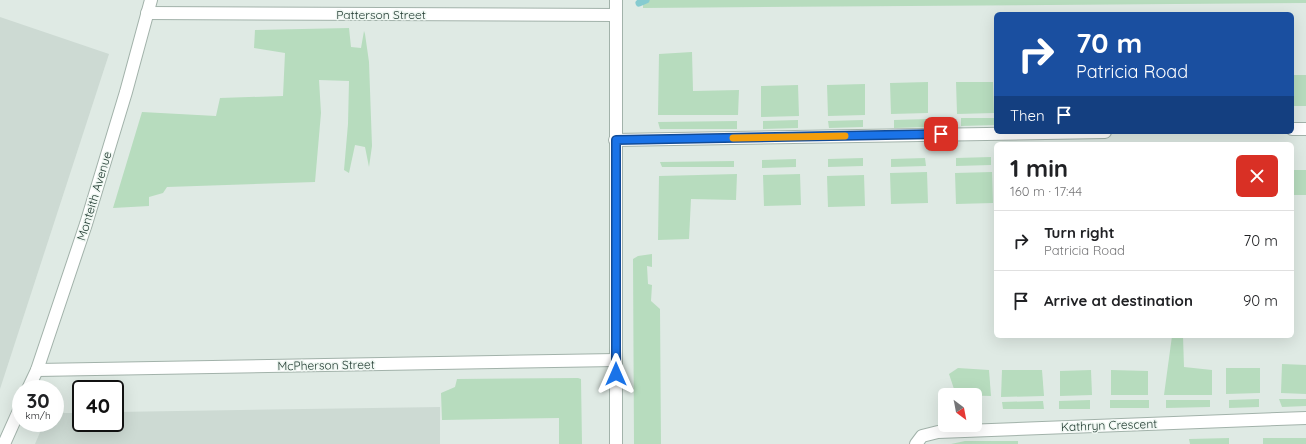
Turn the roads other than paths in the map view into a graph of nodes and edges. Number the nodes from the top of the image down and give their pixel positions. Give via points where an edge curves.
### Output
1 (150, 0) edge
2 (616, 0) edge
3 (147, 13) junction
4 (616, 15) junction
5 (1294, 129) edge
6 (1306, 129) edge
7 (994, 134) edge
8 (616, 140) junction
9 (616, 360) junction
10 (37, 370) junction
11 (32, 380) edge
12 (1306, 418) edge
13 (12, 426) edge
14 (4, 444) edge
15 (616, 444) edge
16 (916, 444) edge

1 - 3 street, Monteith Avenue
2 - 4 street
3 - 4 street, Patterson Street
3 - 10 street, Monteith Avenue via 86,224
4 - 8 street
5 - 6 street
7 - 8 street
8 - 9 street
9 - 10 street, McPherson Street
9 - 15 street
10 - 11 street, Monteith Avenue
12 - 16 street, Kathryn Crescent via 938,432 922,436
13 - 14 street

